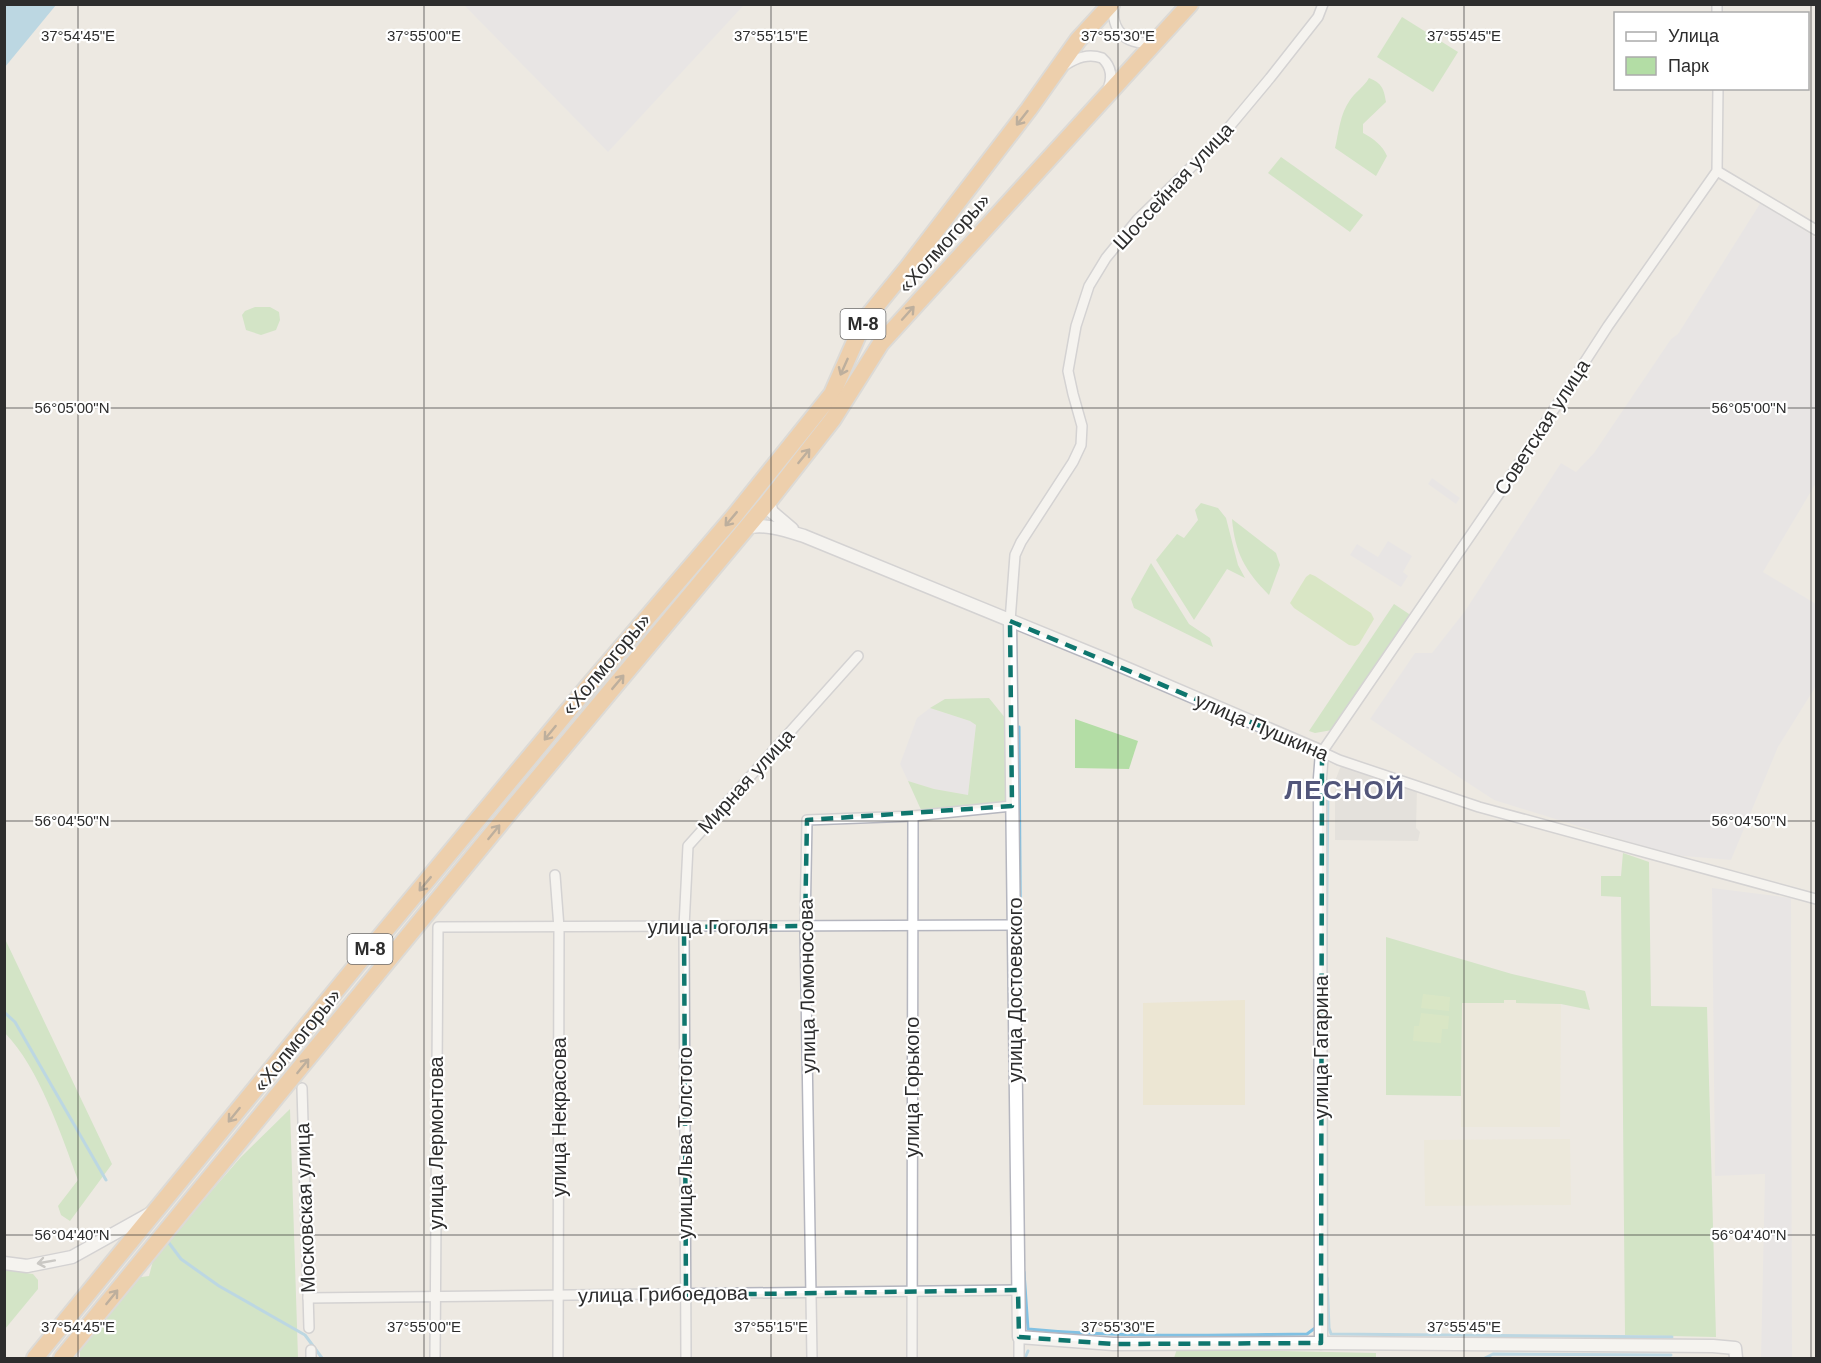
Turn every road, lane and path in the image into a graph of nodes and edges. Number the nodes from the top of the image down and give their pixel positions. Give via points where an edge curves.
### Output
1 (1113, 4) edge
2 (1190, 4) edge
3 (1323, 4) edge
4 (1163, 34) junction
5 (1056, 70) junction
6 (1718, 90) edge
7 (1100, 103) junction
8 (1717, 171) junction
9 (1816, 230) edge
10 (768, 502) junction
11 (746, 528) junction
12 (804, 536) junction
13 (1010, 621) junction
14 (858, 656) dead end
15 (1322, 752) junction
16 (1012, 806) junction
17 (913, 816) junction
18 (555, 875) dead end
19 (1816, 899) edge
20 (1015, 925) junction
21 (806, 926) junction
22 (912, 926) junction
23 (438, 927) joint
24 (684, 927) junction
25 (559, 928) junction
26 (302, 1088) dead end
27 (155, 1211) junction
28 (4, 1263) edge
29 (1018, 1290) junction
30 (811, 1291) junction
31 (912, 1291) junction
32 (686, 1294) junction
33 (559, 1295) junction
34 (435, 1297) junction
35 (308, 1298) junction
36 (309, 1328) dead end
37 (1019, 1337) junction
38 (1321, 1343) junction
39 (1736, 1353) edge
40 (35, 1359) edge
41 (62, 1359) edge
42 (435, 1359) edge
43 (558, 1359) edge
44 (686, 1359) edge
45 (812, 1359) edge
46 (912, 1359) edge
47 (1019, 1359) edge

1 - 4 street via 1115,26 1128,40 1147,43
1 - 5 highway, «Холмогоры» / М-8
2 - 4 highway, «Холмогоры» / М-8
3 - 13 street, Шоссейная улица via 1318,17 1215,144 1137,220 1089,286 1076,326 1068,371 1082,426 1081,445 1015,555
4 - 7 highway, «Холмогоры» / М-8
5 - 7 street via 1081,57 1102,58 1111,76
5 -> 27 highway, «Холмогоры» / М-8 via 864,321 832,394
6 - 8 street
10 -> 7 highway, «Холмогоры» / М-8 via 833,419 881,343
8 - 9 street
8 - 15 street, Советская улица
10 - 11 highway, «Холмогоры» / М-8
10 - 12 street via 782,523
11 - 12 street via 778,528
41 -> 11 highway, «Холмогоры» / М-8
12 - 13 street, улица Пушкина
13 - 15 street, улица Пушкина
13 - 16 street, улица Достоевского
14 - 24 street, Мирная улица via 688,846
15 - 19 street, улица Пушкина via 1479,807
15 - 38 street, улица Гагарина
16 - 17 street, улица Ломоносова
16 - 20 street, улица Достоевского
17 - 21 street, улица Ломоносова via 807,820
17 - 22 street, улица Горького
18 - 25 street, улица Некрасова
20 - 22 street, улица Гоголя
20 - 29 street, улица Достоевского
21 - 22 street, улица Гоголя
21 - 24 street, улица Гоголя
21 - 30 street, улица Ломоносова
22 - 31 street, улица Горького
23 - 25 street, улица Гоголя
23 - 34 street, улица Лермонтова
24 - 25 street, улица Гоголя
24 - 32 street, улица Льва Толстого
25 - 33 street, улица Некрасова
26 - 35 street, Московская улица
27 -> 28 street via 72,1257 27,1266
27 - 40 highway, «Холмогоры» / М-8
29 - 31 street, улица Грибоедова
29 - 37 street, улица Достоевского
30 - 31 street, улица Грибоедова
30 - 32 street, улица Грибоедова
30 - 45 street, улица Ломоносова
31 - 46 street, улица Горького
32 - 33 street, улица Грибоедова
32 - 44 street, улица Льва Толстого
33 - 34 street, улица Грибоедова
33 - 43 street, улица Некрасова
34 - 35 street, улица Грибоедова
34 - 42 street, улица Лермонтова
35 - 36 street, Московская улица
37 - 38 street via 1113,1344
37 - 47 street, улица Достоевского
38 - 39 street via 1713,1346

